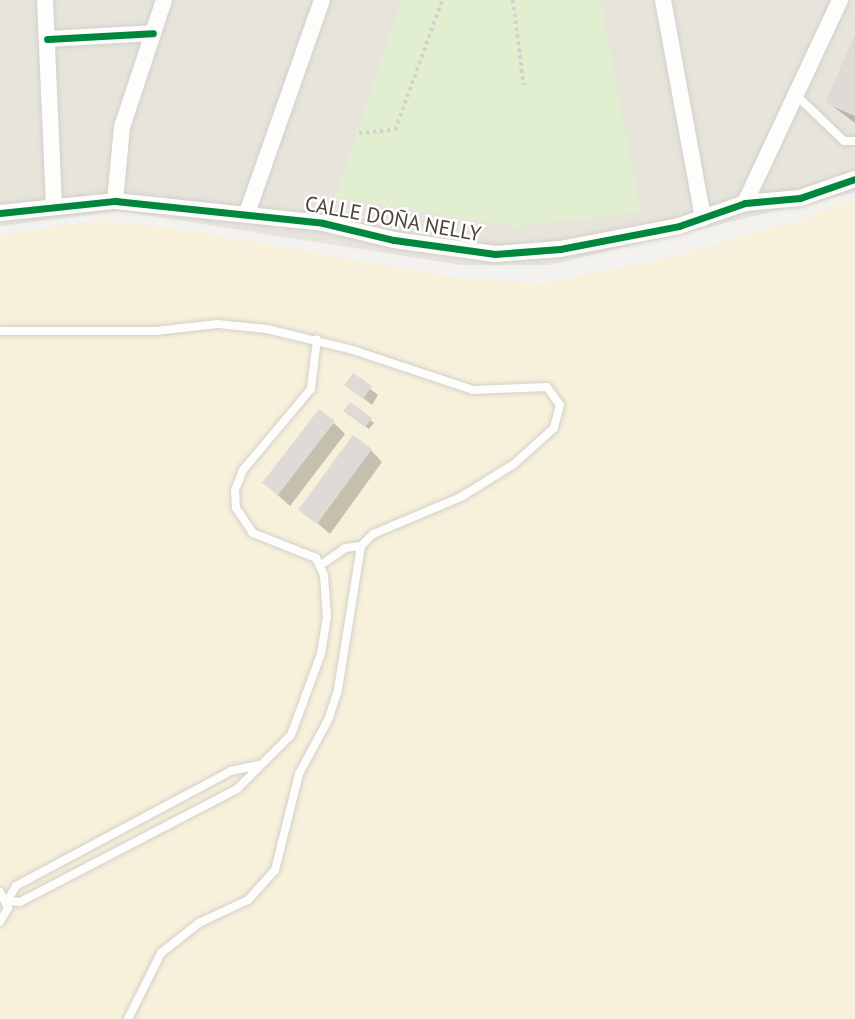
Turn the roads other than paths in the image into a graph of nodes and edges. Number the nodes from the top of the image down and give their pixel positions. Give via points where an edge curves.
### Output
1 (45, 0) edge
2 (164, 0) edge
3 (322, 0) edge
4 (840, 0) edge
5 (668, 1) edge
6 (153, 33) junction
7 (47, 39) junction
8 (796, 95) junction
9 (855, 141) edge
10 (855, 179) edge
11 (115, 201) junction
12 (746, 203) junction
13 (54, 207) junction
14 (0, 213) edge
15 (247, 213) junction
16 (703, 218) junction
17 (0, 331) edge
18 (317, 339) junction
19 (361, 546) junction
20 (321, 565) junction
21 (259, 765) junction
22 (0, 892) edge
23 (6, 901) junction
24 (0, 922) edge
25 (128, 1019) edge

1 - 7 street
2 - 6 street
3 - 15 street
4 - 8 street
5 - 16 street
6 - 7 street
6 - 11 street via 122,127
7 - 13 street
8 - 9 lane via 844,141
8 - 12 street
10 - 12 street, CALLE DOÑA NELLY via 800,198
11 - 13 street, CALLE DOÑA NELLY
11 - 15 street, CALLE DOÑA NELLY
12 - 16 street, CALLE DOÑA NELLY
13 - 14 street, CALLE DOÑA NELLY
15 - 16 street, CALLE DOÑA NELLY via 495,254 560,250
17 - 18 lane via 156,331 218,324
18 - 19 lane via 473,390 547,387 560,405 554,428 514,464 461,497 373,534
18 - 20 lane via 311,389 243,470 234,498 253,533 308,554
19 - 20 lane via 345,548
19 - 25 lane via 338,690 329,718 299,774 275,870 248,900 199,923 161,953
20 - 21 lane via 327,618 309,695 291,734
21 - 23 lane via 231,771 16,886
21 - 23 lane via 237,789 20,902
22 - 23 lane
23 - 24 lane via 6,915

